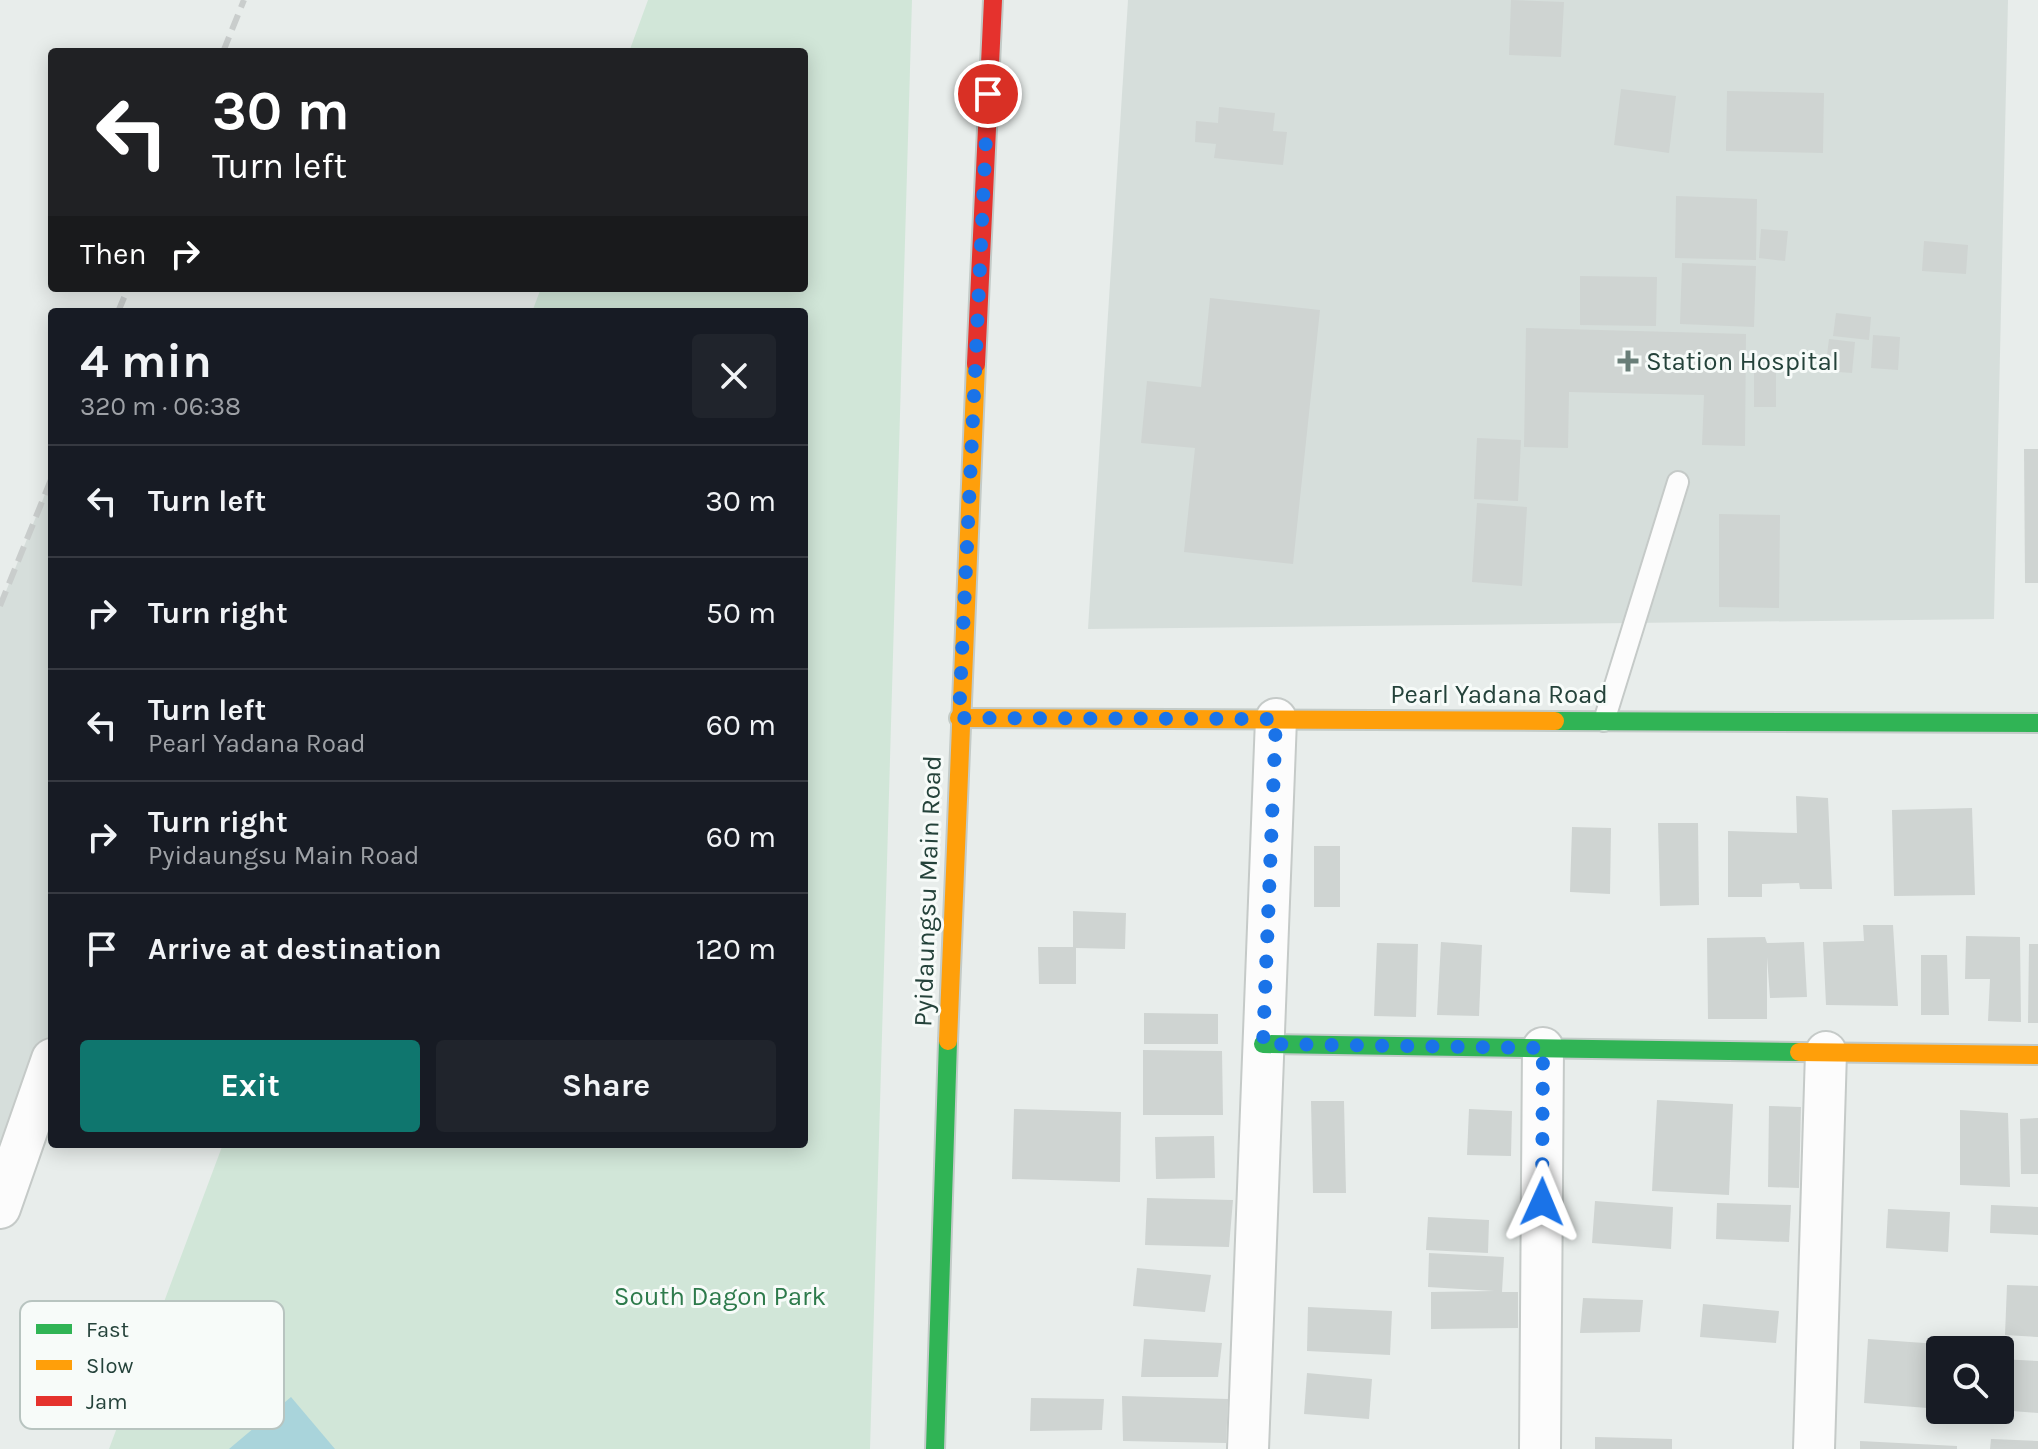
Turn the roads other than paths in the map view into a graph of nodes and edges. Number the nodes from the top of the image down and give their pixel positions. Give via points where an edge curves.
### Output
1 (993, 0) edge
2 (1678, 482) dead end
3 (959, 718) junction
4 (1276, 719) junction
5 (1604, 721) junction
6 (2038, 723) edge
7 (1263, 1044) junction
8 (1543, 1048) junction
9 (1826, 1052) junction
10 (2038, 1055) edge
11 (48, 1070) edge
12 (0, 1208) edge
13 (935, 1449) edge
14 (1248, 1449) edge
15 (1540, 1449) edge
16 (1814, 1449) edge

1 - 3 street, Pyidaungsu Main Road
2 - 5 lane
3 - 4 street, Pearl Yadana Road
3 - 13 street, Pyidaungsu Main Road
4 - 5 street, Pearl Yadana Road
4 - 7 street
5 - 6 street, Pearl Yadana Road
7 - 8 street
7 - 14 street
8 - 9 street
8 - 15 street
9 - 10 street
9 - 16 street
11 - 12 street

